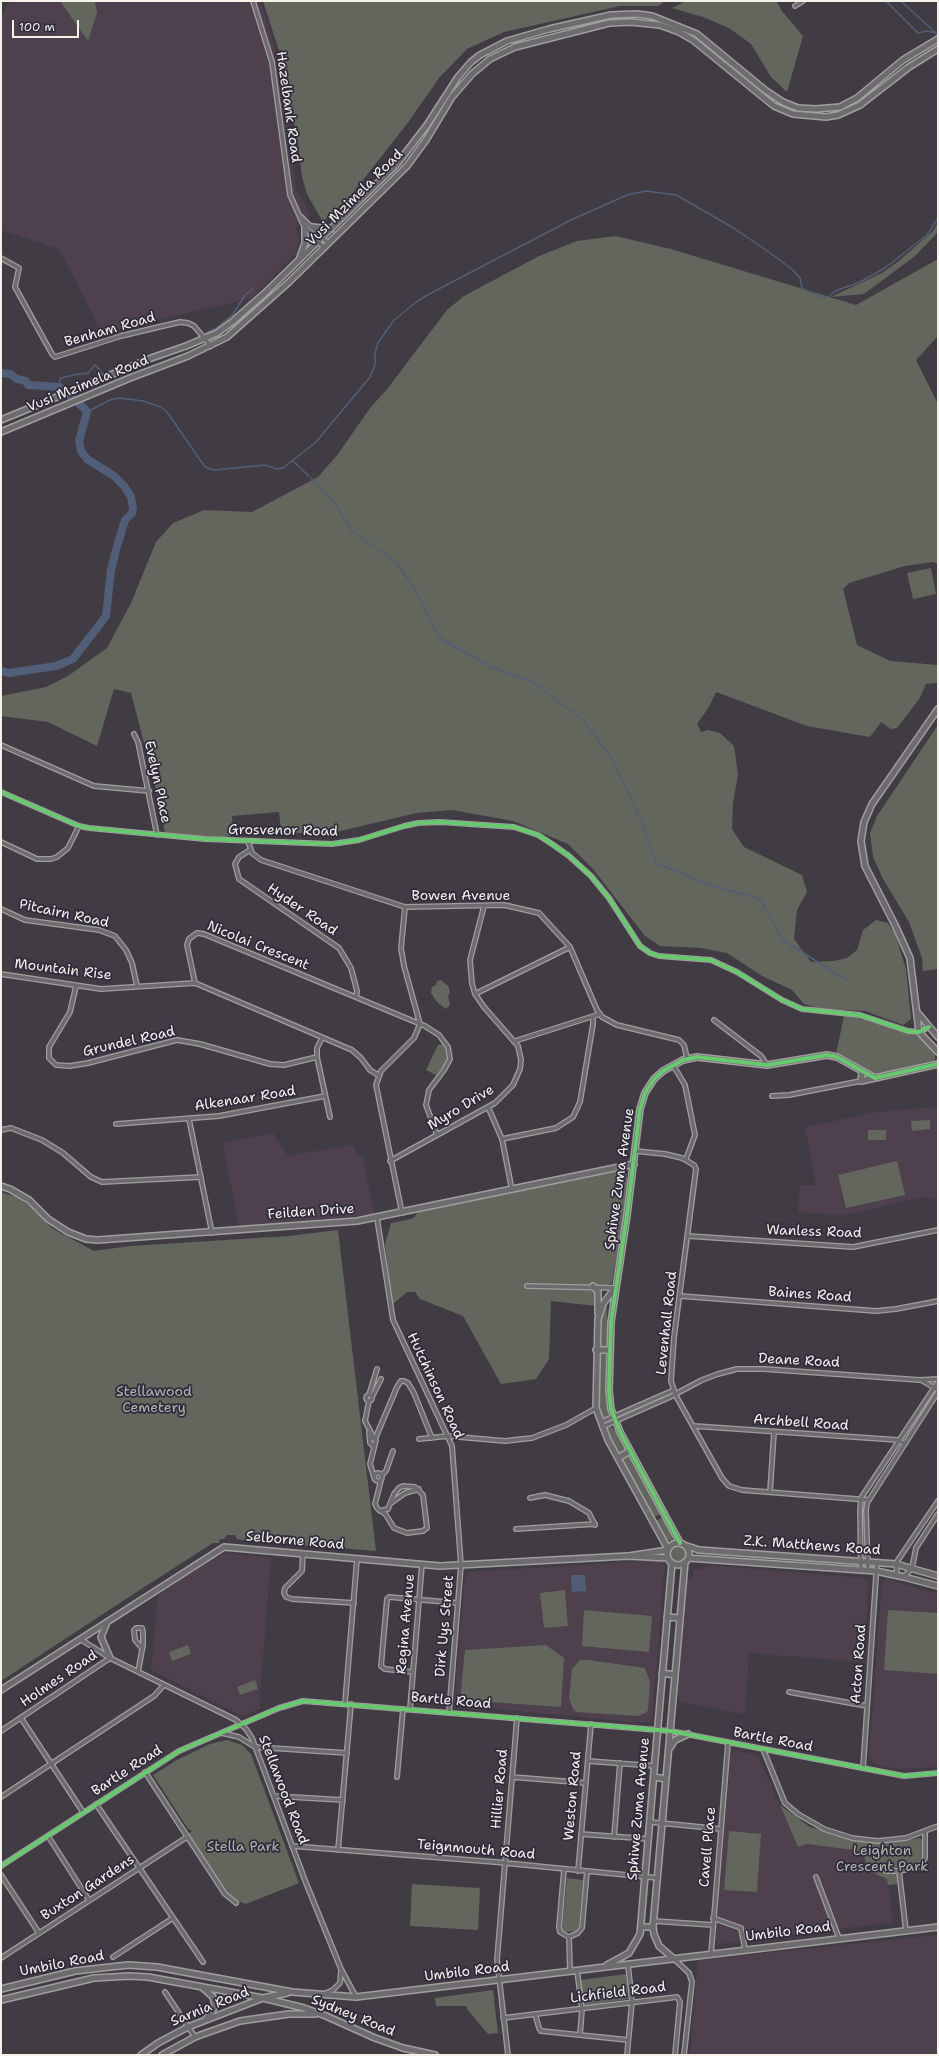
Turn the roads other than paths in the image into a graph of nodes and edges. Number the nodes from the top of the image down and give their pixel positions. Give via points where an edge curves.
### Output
1 (253, 1) edge
2 (803, 1) edge
3 (795, 6) dead end
4 (938, 39) edge
5 (935, 50) edge
6 (300, 216) junction
7 (305, 226) junction
8 (312, 227) junction
9 (331, 229) junction
10 (320, 239) junction
11 (328, 243) junction
12 (323, 247) junction
13 (1, 258) edge
14 (299, 260) junction
15 (205, 338) junction
16 (211, 346) junction
17 (1, 420) edge
18 (1, 432) edge
19 (938, 709) edge
20 (134, 734) dead end
21 (1, 745) edge
22 (149, 791) junction
23 (1, 792) edge
24 (79, 826) junction
25 (157, 835) junction
26 (248, 841) junction
27 (1, 842) edge
28 (250, 850) junction
29 (484, 906) junction
30 (405, 907) junction
31 (1, 909) edge
32 (570, 946) junction
33 (1, 974) edge
34 (195, 982) junction
35 (76, 986) junction
36 (137, 986) junction
37 (475, 994) junction
38 (356, 997) junction
39 (917, 1012) junction
40 (600, 1014) junction
41 (593, 1017) junction
42 (714, 1020) dead end
43 (420, 1024) junction
44 (929, 1027) junction
45 (919, 1032) junction
46 (938, 1037) edge
47 (322, 1038) junction
48 (515, 1041) junction
49 (938, 1052) edge
50 (317, 1057) junction
51 (687, 1058) junction
52 (938, 1064) edge
53 (673, 1065) junction
54 (767, 1065) junction
55 (862, 1072) junction
56 (378, 1075) junction
57 (875, 1078) junction
58 (861, 1081) junction
59 (326, 1096) junction
60 (772, 1096) dead end
61 (488, 1107) junction
62 (330, 1117) dead end
63 (189, 1119) junction
64 (116, 1124) dead end
65 (1, 1130) edge
66 (438, 1135) junction
67 (502, 1139) junction
68 (635, 1151) junction
69 (686, 1159) junction
70 (390, 1161) junction
71 (634, 1164) junction
72 (201, 1177) junction
73 (1, 1186) edge
74 (512, 1190) junction
75 (402, 1213) junction
76 (377, 1218) junction
77 (938, 1230) edge
78 (212, 1233) junction
79 (688, 1236) junction
80 (527, 1286) dead end
81 (593, 1286) junction
82 (615, 1288) junction
83 (680, 1296) junction
84 (938, 1301) edge
85 (598, 1319) junction
86 (596, 1350) junction
87 (609, 1350) junction
88 (377, 1370) dead end
89 (381, 1379) dead end
90 (938, 1379) edge
91 (920, 1380) junction
92 (938, 1382) edge
93 (934, 1387) junction
94 (938, 1391) edge
95 (674, 1392) junction
96 (370, 1398) junction
97 (596, 1408) junction
98 (615, 1419) junction
99 (602, 1425) junction
100 (694, 1426) junction
101 (774, 1432) junction
102 (448, 1436) junction
103 (432, 1438) junction
104 (372, 1439) junction
105 (419, 1439) dead end
106 (898, 1440) junction
107 (905, 1444) junction
108 (394, 1451) dead end
109 (630, 1451) junction
110 (372, 1453) junction
111 (618, 1458) junction
112 (372, 1470) junction
113 (378, 1473) junction
114 (382, 1476) junction
115 (374, 1478) junction
116 (381, 1480) junction
117 (377, 1489) junction
118 (420, 1490) junction
119 (770, 1492) junction
120 (530, 1498) dead end
121 (861, 1498) junction
122 (869, 1500) junction
123 (938, 1501) edge
124 (389, 1505) junction
125 (380, 1511) junction
126 (931, 1512) junction
127 (938, 1515) edge
128 (389, 1520) junction
129 (516, 1529) dead end
130 (682, 1544) junction
131 (668, 1549) junction
132 (303, 1554) junction
133 (628, 1556) junction
134 (668, 1558) junction
135 (357, 1559) junction
136 (686, 1560) junction
137 (862, 1561) junction
138 (868, 1562) junction
139 (877, 1562) junction
140 (672, 1563) junction
141 (422, 1564) junction
142 (896, 1564) junction
143 (461, 1566) junction
144 (912, 1568) junction
145 (861, 1570) junction
146 (868, 1571) junction
147 (876, 1571) junction
148 (897, 1575) junction
149 (904, 1576) junction
150 (938, 1576) edge
151 (938, 1586) edge
152 (419, 1600) junction
153 (354, 1603) junction
154 (458, 1603) junction
155 (667, 1617) junction
156 (679, 1618) junction
157 (107, 1621) junction
158 (80, 1639) junction
159 (142, 1648) junction
160 (110, 1658) junction
161 (138, 1672) junction
162 (413, 1672) junction
163 (662, 1673) junction
164 (675, 1675) junction
165 (164, 1685) junction
166 (1, 1690) edge
167 (789, 1692) dead end
168 (345, 1703) junction
169 (351, 1704) junction
170 (867, 1706) junction
171 (403, 1709) junction
172 (410, 1709) junction
173 (449, 1713) junction
174 (21, 1718) junction
175 (517, 1718) junction
176 (242, 1724) junction
177 (591, 1724) junction
178 (658, 1730) junction
179 (1, 1731) edge
180 (670, 1731) junction
181 (221, 1733) junction
182 (688, 1734) junction
183 (728, 1743) junction
184 (256, 1747) junction
185 (763, 1749) junction
186 (668, 1750) junction
187 (347, 1754) junction
188 (588, 1761) junction
189 (51, 1764) junction
190 (620, 1764) junction
191 (655, 1766) junction
192 (863, 1768) junction
193 (146, 1772) junction
194 (938, 1773) edge
195 (397, 1777) dead end
196 (512, 1777) junction
197 (654, 1778) junction
198 (666, 1778) junction
199 (586, 1783) junction
200 (274, 1796) junction
201 (1, 1797) edge
202 (343, 1800) junction
203 (96, 1804) junction
204 (83, 1812) junction
205 (650, 1822) junction
206 (662, 1823) junction
207 (938, 1826) edge
208 (721, 1828) junction
209 (925, 1832) junction
210 (581, 1834) junction
211 (48, 1836) junction
212 (614, 1837) junction
213 (187, 1838) junction
214 (649, 1839) junction
215 (292, 1846) junction
216 (338, 1850) junction
217 (505, 1864) junction
218 (1, 1866) edge
219 (139, 1868) junction
220 (564, 1870) junction
221 (578, 1871) junction
222 (886, 1871) dead end
223 (899, 1871) junction
224 (587, 1872) junction
225 (1, 1875) edge
226 (645, 1877) junction
227 (816, 1877) dead end
228 (658, 1878) junction
229 (89, 1900) junction
230 (236, 1903) dead end
231 (172, 1918) junction
232 (713, 1918) junction
233 (654, 1921) junction
234 (712, 1925) junction
235 (641, 1927) junction
236 (653, 1927) junction
237 (938, 1927) edge
238 (906, 1931) junction
239 (39, 1933) junction
240 (569, 1937) junction
241 (839, 1938) junction
242 (745, 1949) junction
243 (711, 1954) junction
244 (113, 1957) dead end
245 (1, 1958) edge
246 (674, 1959) junction
247 (203, 1962) dead end
248 (628, 1965) junction
249 (603, 1967) junction
250 (341, 1969) junction
251 (577, 1970) junction
252 (570, 1971) junction
253 (499, 1981) junction
254 (201, 1987) junction
255 (1, 1989) edge
256 (165, 1992) dead end
257 (292, 1992) junction
258 (319, 1996) junction
259 (356, 1997) junction
260 (263, 1998) junction
261 (1, 2000) edge
262 (632, 2002) junction
263 (582, 2009) junction
264 (535, 2014) junction
265 (326, 2016) junction
266 (503, 2018) junction
267 (204, 2021) junction
268 (188, 2027) junction
269 (580, 2035) junction
270 (195, 2037) junction
271 (628, 2040) junction
272 (141, 2055) edge
273 (162, 2055) edge
274 (435, 2055) edge
275 (508, 2055) edge
276 (627, 2055) edge
277 (675, 2055) edge
278 (684, 2055) edge

1 - 6 street, Hazelbank Road via 272,62 288,186 293,204
2 - 3 street
4 - 9 main road, Vusi Mzimela Road via 895,66 857,98 840,107 816,110 798,108 783,102 697,34 652,16 611,15 523,35 495,46 471,62 409,150
5 - 11 main road, Vusi Mzimela Road via 860,105 838,115 826,116 793,114 774,106 697,43 679,32 660,25 609,23 526,43 490,59 472,74 452,97 407,166
6 - 7 street, Hazelbank Road
6 - 8 street, Hazelbank Road
7 - 10 street, Hazelbank Road
7 - 14 main road via 304,247
8 - 9 main road
8 - 10 street, Hazelbank Road
9 - 10 main road, Vusi Mzimela Road
10 - 11 street, Hazelbank Road
10 - 12 street, Hazelbank Road
10 - 14 main road, Vusi Mzimela Road
11 - 12 main road, Vusi Mzimela Road
12 - 16 main road, Vusi Mzimela Road via 240,327
13 - 15 street, Benham Road via 19,268 15,289 55,357 121,336 180,322 191,324
14 - 15 main road, Vusi Mzimela Road via 242,315 224,329
15 - 16 street, Benham Road
15 - 17 main road, Vusi Mzimela Road
16 - 18 main road, Vusi Mzimela Road
19 - 39 main road via 872,804 864,822 861,841 865,866 910,958
20 - 22 street, Evelyn Place
21 - 22 street via 94,786
22 - 25 street, Evelyn Place
23 - 24 street, Grosvenor Road
24 - 25 street, Grosvenor Road
24 - 27 street via 68,848 51,859 38,859
25 - 26 street, Grosvenor Road
26 - 28 street
26 - 45 street, Grosvenor Road via 339,844 404,826 440,822 509,826 528,831 569,856 591,876 646,951 659,956 711,960 737,972 782,1000 802,1008 860,1015 908,1031
28 - 30 street, Bowen Avenue via 261,860
28 - 38 street, Hyder Road via 239,857 235,864 239,879 339,948 351,968 357,991
29 - 30 street, Bowen Avenue
29 - 32 street, Bowen Avenue via 504,905 539,913
29 - 37 street, Myro Drive via 470,960 470,975
30 - 43 street via 401,948
31 - 36 street, Pitcairn Road via 25,920 99,930 115,936 132,963
32 - 37 street
32 - 40 street, Bowen Avenue
33 - 35 street, Mountain Rise
34 - 36 street, Mountain Rise
34 - 38 street, Nicolai Crescent via 187,945 190,937 201,933
34 - 47 street
35 - 36 street, Mountain Rise via 101,989
35 - 50 street, Grundel Road via 70,1012 49,1047 49,1058 56,1065 88,1063 177,1040 270,1064 284,1065
37 - 48 street, Myro Drive
38 - 43 street, Nicolai Crescent
39 - 44 main road
39 - 45 main road
40 - 41 street
40 - 51 street via 604,1019 617,1025 679,1040 684,1045
41 - 48 street
41 - 67 street via 594,1024 580,1102 573,1117 556,1128
42 - 54 street via 761,1056
43 - 56 street via 414,1038
43 - 66 street, Nicolai Crescent via 446,1042 450,1055 448,1065 426,1097 428,1115
44 - 45 street
44 - 46 main road
45 - 49 main road
47 - 50 street via 317,1048
47 - 56 street via 357,1053 370,1070
48 - 61 street, Myro Drive via 521,1060 517,1076 509,1091
50 - 59 street
51 - 53 main road, Sphiwe Zuma Avenue
51 - 54 main road, Sphiwe Zuma Avenue via 705,1056
52 - 57 main road
53 - 68 main road, Sphiwe Zuma Avenue via 658,1074 645,1094 640,1110
53 - 69 street via 685,1085 695,1135
54 - 55 main road, Sphiwe Zuma Avenue via 827,1055 837,1057
55 - 57 main road, Sphiwe Zuma Avenue
55 - 58 main road
56 - 70 street via 377,1092
57 - 58 main road
58 - 60 street
59 - 62 street
59 - 63 street, Alkenaar Road via 231,1114
61 - 66 street, Myro Drive
61 - 67 street
63 - 64 street
63 - 72 street, Alkenaar Road
65 - 72 street via 11,1128 42,1140 63,1153 91,1177 102,1182
66 - 70 street, Myro Drive
67 - 74 street
68 - 69 street
68 - 71 main road, Sphiwe Zuma Avenue
69 - 79 street, Levenhall Road via 694,1165 697,1172
70 - 75 street
71 - 74 main road, Feilden Drive
71 - 82 main road, Sphiwe Zuma Avenue
72 - 78 street, Alkenaar Road
73 - 78 main road, Feilden Drive via 29,1200 62,1229 86,1239 109,1240
74 - 75 main road, Feilden Drive
75 - 76 main road, Feilden Drive
76 - 78 main road, Feilden Drive
76 - 102 street, Hutchinson Road via 393,1320
77 - 79 street, Wanless Road via 853,1247
79 - 83 street, Levenhall Road
80 - 81 street
81 - 82 street
81 - 85 main road via 598,1294
82 - 85 main road, Sphiwe Zuma Avenue via 603,1304
82 - 87 main road, Sphiwe Zuma Avenue
83 - 84 street, Baines Road via 876,1310
83 - 95 street, Levenhall Road via 671,1378
85 - 86 main road, Sphiwe Zuma Avenue
86 - 87 main road
86 - 97 main road, Sphiwe Zuma Avenue
87 - 98 main road, Sphiwe Zuma Avenue via 609,1391
88 - 96 street
89 - 96 street
90 - 91 street, Deane Road
91 - 93 street, Deane Road
91 - 95 street, Deane Road via 743,1369 718,1374
92 - 93 street
93 - 94 street, Deane Road
93 - 106 street
94 - 107 street
95 - 98 street, Deane Road
95 - 100 street, Levenhall Road
96 - 104 street via 365,1420
97 - 99 main road, Sphiwe Zuma Avenue
97 - 102 street via 566,1425 532,1438 505,1441
98 - 99 street, Deane Road
98 - 109 main road, Sphiwe Zuma Avenue
99 - 111 main road, Sphiwe Zuma Avenue
100 - 101 street, Archbell Road
100 - 119 street, Levenhall Road via 726,1483 737,1489
101 - 106 street, Archbell Road
101 - 119 street
102 - 103 street
102 - 143 street, Hutchinson Road via 452,1446
103 - 104 street via 414,1393 408,1383 401,1381
103 - 105 street
104 - 110 street
104 - 110 street via 375,1444
106 - 107 street, Archbell Road
106 - 121 street
107 - 122 street
108 - 114 street
109 - 111 main road
109 - 130 main road, Sphiwe Zuma Avenue
110 - 112 street
111 - 131 main road, Sphiwe Zuma Avenue
112 - 113 street
112 - 115 street
113 - 114 street
113 - 115 street
114 - 116 street
115 - 116 street
115 - 117 street
116 - 117 street
117 - 125 street via 374,1502
118 - 124 street via 404,1493
118 - 124 street via 415,1487 400,1487
118 - 128 street via 426,1508 426,1530 404,1532 394,1528
119 - 121 street, Levenhall Road
120 - 129 street via 545,1495 569,1500 588,1513 595,1525
121 - 122 street, Levenhall Road
121 - 137 street
122 - 138 street via 866,1511
123 - 126 street
124 - 125 street via 386,1510
124 - 128 street
125 - 128 street
126 - 127 street
126 - 142 street
127 - 144 street via 916,1548
130 - 131 main road via 672,1544
130 - 136 main road via 688,1551
130 - 137 main road, Z.K. Matthews Road via 700,1550
131 - 133 main road, Selborne Road
131 - 134 main road
132 - 135 main road, Selborne Road
132 - 153 street via 302,1571 285,1588 286,1597
132 - 157 main road, Selborne Road via 221,1548
133 - 134 main road, Selborne Road
133 - 143 main road, Selborne Road
134 - 140 main road
135 - 141 main road, Selborne Road
135 - 153 street
136 - 140 main road via 679,1564
136 - 145 main road, Z.K. Matthews Road
136 - 156 main road, Sphiwe Zuma Avenue
137 - 138 main road, Z.K. Matthews Road
137 - 145 street
138 - 139 main road, Z.K. Matthews Road
138 - 146 street
139 - 142 main road, Z.K. Matthews Road
139 - 147 street, Acton Road
140 - 155 main road, Sphiwe Zuma Avenue
141 - 143 main road, Selborne Road
141 - 152 street, Regina Avenue
142 - 144 main road, Z.K. Matthews Road
142 - 148 street
143 - 154 street, Dirk Uys Street
144 - 149 street
144 - 150 main road, Z.K. Matthews Road
145 - 146 main road, Z.K. Matthews Road
146 - 147 main road, Z.K. Matthews Road
147 - 148 main road, Z.K. Matthews Road
147 - 170 street, Acton Road
148 - 149 main road, Z.K. Matthews Road
149 - 151 main road, Z.K. Matthews Road
152 - 154 street
152 - 162 street, Regina Avenue
152 - 162 street via 387,1599 381,1666 385,1669
153 - 168 street
154 - 173 street, Dirk Uys Street
155 - 156 main road
155 - 163 main road, Sphiwe Zuma Avenue
156 - 164 main road, Sphiwe Zuma Avenue
157 - 158 main road, Selborne Road
157 - 160 main road via 102,1637
158 - 160 street, Stellawood Road
158 - 166 main road, Selborne Road
159 - 159 street via 135,1640 136,1628 143,1631
159 - 161 street
160 - 161 street, Stellawood Road
160 - 174 street, Holmes Road
161 - 165 street, Stellawood Road
162 - 172 street, Regina Avenue
163 - 164 main road
163 - 178 main road, Sphiwe Zuma Avenue
164 - 180 main road, Sphiwe Zuma Avenue
165 - 176 street, Stellawood Road
165 - 189 street via 154,1696
167 - 170 street
168 - 169 street, Bartle Road
168 - 176 street, Bartle Road via 296,1702
169 - 171 street, Bartle Road
169 - 187 street
170 - 192 street, Acton Road
171 - 172 street, Bartle Road
171 - 195 street
172 - 173 street, Bartle Road
173 - 175 street, Bartle Road
174 - 179 street, Holmes Road
174 - 189 street
175 - 177 street, Bartle Road
175 - 196 street, Hillier Road
176 - 181 street, Bartle Road
176 - 184 street, Stellawood Road
177 - 178 street, Bartle Road
177 - 188 street, Weston Road
178 - 180 street, Bartle Road
178 - 191 main road, Sphiwe Zuma Avenue
180 - 182 street, Bartle Road
180 - 186 main road, Sphiwe Zuma Avenue
181 - 184 street via 239,1737
181 - 193 street, Bartle Road via 179,1751
182 - 183 street, Bartle Road
182 - 186 main road via 675,1740
183 - 185 street, Bartle Road
183 - 208 street, Cavell Place
184 - 187 street
184 - 200 street, Stellawood Road
185 - 192 street, Bartle Road
185 - 209 street via 785,1803 816,1825 841,1835 869,1840 899,1839
186 - 198 main road, Sphiwe Zuma Avenue
187 - 202 street
188 - 190 street
188 - 199 street, Weston Road
189 - 201 street
189 - 204 street
190 - 191 street
190 - 212 street
191 - 197 main road, Sphiwe Zuma Avenue
192 - 194 street, Bartle Road via 904,1776
193 - 203 street, Bartle Road
193 - 213 street
196 - 199 street
196 - 217 street, Hillier Road
197 - 198 main road
197 - 205 main road, Sphiwe Zuma Avenue
198 - 206 main road, Sphiwe Zuma Avenue
199 - 210 street, Weston Road
200 - 202 street
200 - 215 street, Stellawood Road
202 - 216 street
203 - 204 street, Bartle Road
203 - 219 street
204 - 211 street, Bartle Road
205 - 206 street
205 - 214 main road, Sphiwe Zuma Avenue
206 - 208 street
206 - 228 main road, Sphiwe Zuma Avenue
207 - 209 street
208 - 232 street, Cavell Place
209 - 223 street via 923,1863 918,1867
210 - 212 street
210 - 221 street, Weston Road
211 - 218 street, Bartle Road
211 - 229 street
212 - 214 street
213 - 219 street, Buxton Gardens
213 - 230 street via 225,1894
214 - 226 main road, Sphiwe Zuma Avenue
215 - 216 street, Teignmouth Road
215 - 250 street, Stellawood Road
216 - 217 street, Teignmouth Road
217 - 220 street, Teignmouth Road
217 - 253 street, Hillier Road via 497,1960
219 - 229 street, Buxton Gardens
219 - 231 street
220 - 221 street, Teignmouth Road
220 - 240 street via 559,1927 560,1932
221 - 224 street, Teignmouth Road
222 - 223 street
223 - 238 street
224 - 226 street, Teignmouth Road
224 - 240 street via 582,1928
225 - 239 street
226 - 228 street, Teignmouth Road
226 - 235 main road, Sphiwe Zuma Avenue
227 - 241 street
228 - 233 main road, Sphiwe Zuma Avenue
229 - 239 street, Buxton Gardens
231 - 244 street
231 - 247 street
232 - 234 street, Cavell Place
232 - 242 street via 741,1928
233 - 234 street
233 - 236 main road, Sphiwe Zuma Avenue
234 - 243 street, Cavell Place
235 - 236 main road
235 - 249 main road, Sphiwe Zuma Avenue via 639,1938 633,1948 618,1960
236 - 246 main road, Sphiwe Zuma Avenue via 659,1946
237 - 238 main road, Umbilo Road
238 - 241 main road, Umbilo Road
239 - 245 street, Buxton Gardens
240 - 252 street
241 - 242 main road, Umbilo Road
242 - 243 main road, Umbilo Road
243 - 246 main road, Umbilo Road
246 - 248 main road, Umbilo Road
246 - 278 street via 689,1972 692,1982
248 - 249 main road, Umbilo Road
248 - 262 street
249 - 251 main road, Umbilo Road
250 - 258 street via 337,1987
250 - 259 street, Stellawood Road
251 - 252 main road, Umbilo Road
251 - 263 street
252 - 253 main road, Umbilo Road
253 - 259 main road, Umbilo Road
253 - 266 street, Hillier Road
254 - 260 main road, Umbilo Road
254 - 261 main road, Umbilo Road via 148,1977 119,1976 83,1980
254 - 267 main road via 211,1995 215,2005
255 - 257 main road, Umbilo Road via 75,1971 128,1965 157,1967
256 - 268 street
257 - 258 main road, Umbilo Road
257 - 260 main road, Sarnia Road
258 - 259 main road, Umbilo Road
260 - 265 main road, Sydney Road
260 - 267 main road, Sarnia Road
262 - 263 street, Lichfield Road
262 - 271 street
262 - 277 street, Lichfield Road via 679,1998
263 - 264 street, Lichfield Road
263 - 269 street
264 - 266 street, Lichfield Road
264 - 269 street via 541,2031
265 - 270 main road, Sarnia Road via 296,2013 262,2017 233,2023
265 - 274 main road, Sydney Road via 375,2038
266 - 275 street, Hillier Road
267 - 268 main road, Sarnia Road
268 - 270 street
268 - 272 main road, Sarnia Road
269 - 271 street
270 - 273 main road, Sarnia Road
271 - 276 street

